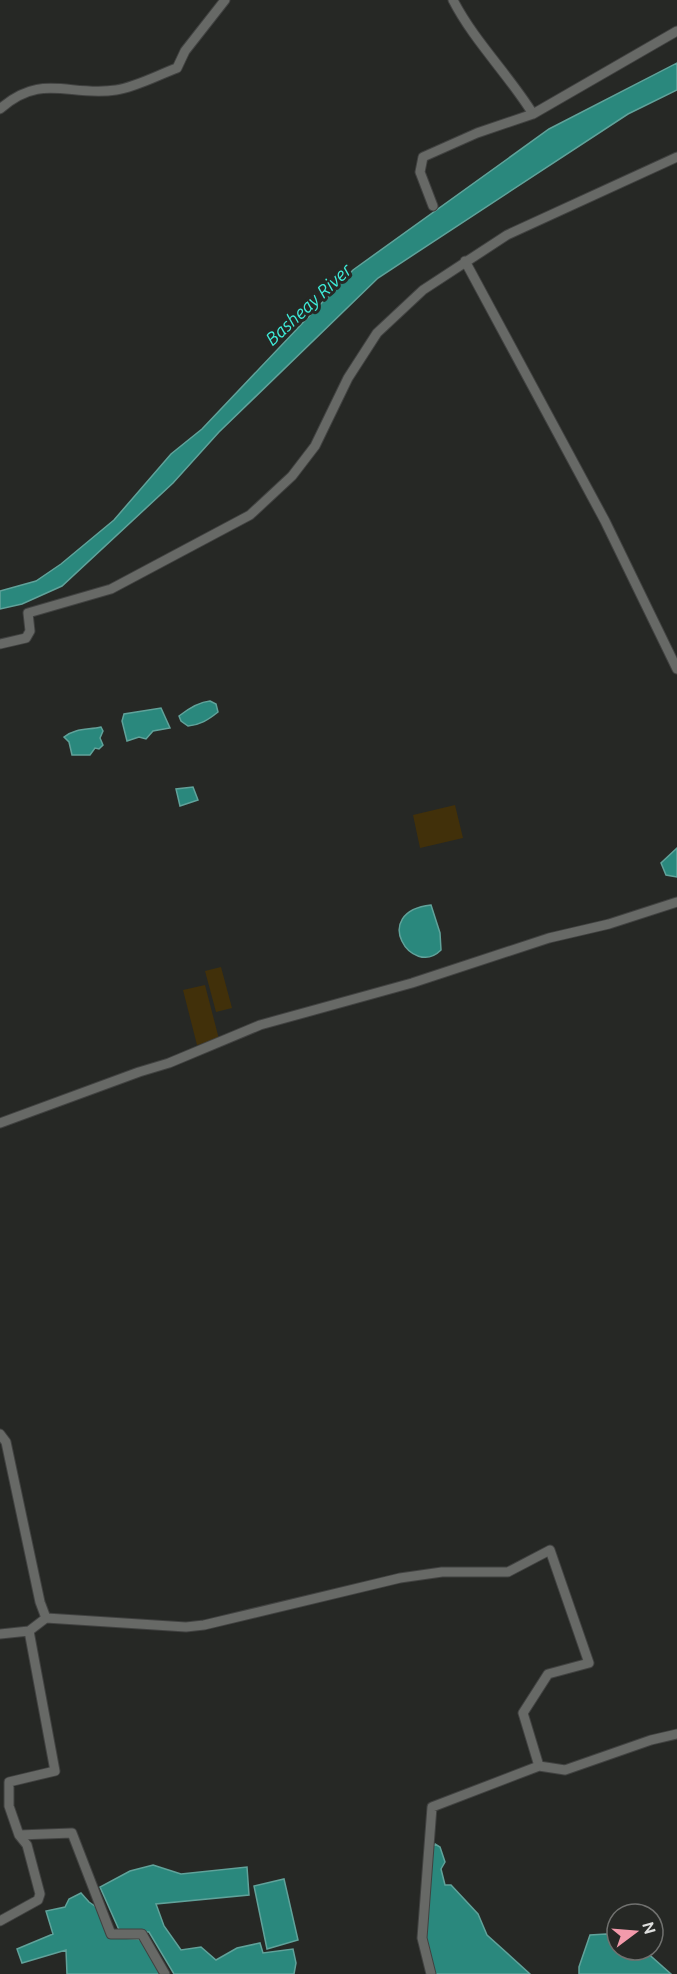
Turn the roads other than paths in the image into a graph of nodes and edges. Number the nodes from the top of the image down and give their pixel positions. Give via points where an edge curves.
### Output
1 (225, 0) edge
2 (453, 0) edge
3 (677, 31) edge
4 (0, 109) edge
5 (532, 114) junction
6 (677, 157) edge
7 (433, 206) dead end
8 (465, 261) junction
9 (0, 644) edge
10 (677, 669) edge
11 (677, 903) edge
12 (0, 1123) edge
13 (0, 1434) edge
14 (46, 1618) junction
15 (29, 1631) junction
16 (0, 1634) edge
17 (677, 1734) edge
18 (538, 1766) junction
19 (19, 1835) junction
20 (0, 1921) edge
21 (165, 1974) edge
22 (431, 1974) edge

1 - 4 street via 185,51 177,68 117,90 26,91 13,96
2 - 5 street
3 - 5 street
5 - 7 street via 423,157 420,172
6 - 8 street via 507,235
8 - 9 street via 423,290 377,333 348,378 315,446 292,476 250,515 111,589 28,613 30,631 26,638
8 - 10 street via 605,521
11 - 12 street via 260,1025 178,1060
13 - 14 street via 6,1442
14 - 15 street
14 - 18 street via 204,1625 400,1578 442,1572 508,1572 550,1550 589,1663 548,1674 523,1713
15 - 16 street
15 - 19 street via 55,1771 9,1782 9,1806
17 - 18 street via 565,1770
18 - 22 street via 432,1807 422,1938
19 - 20 street via 27,1845 40,1894 38,1900
19 - 21 street via 72,1833 111,1934 142,1934

